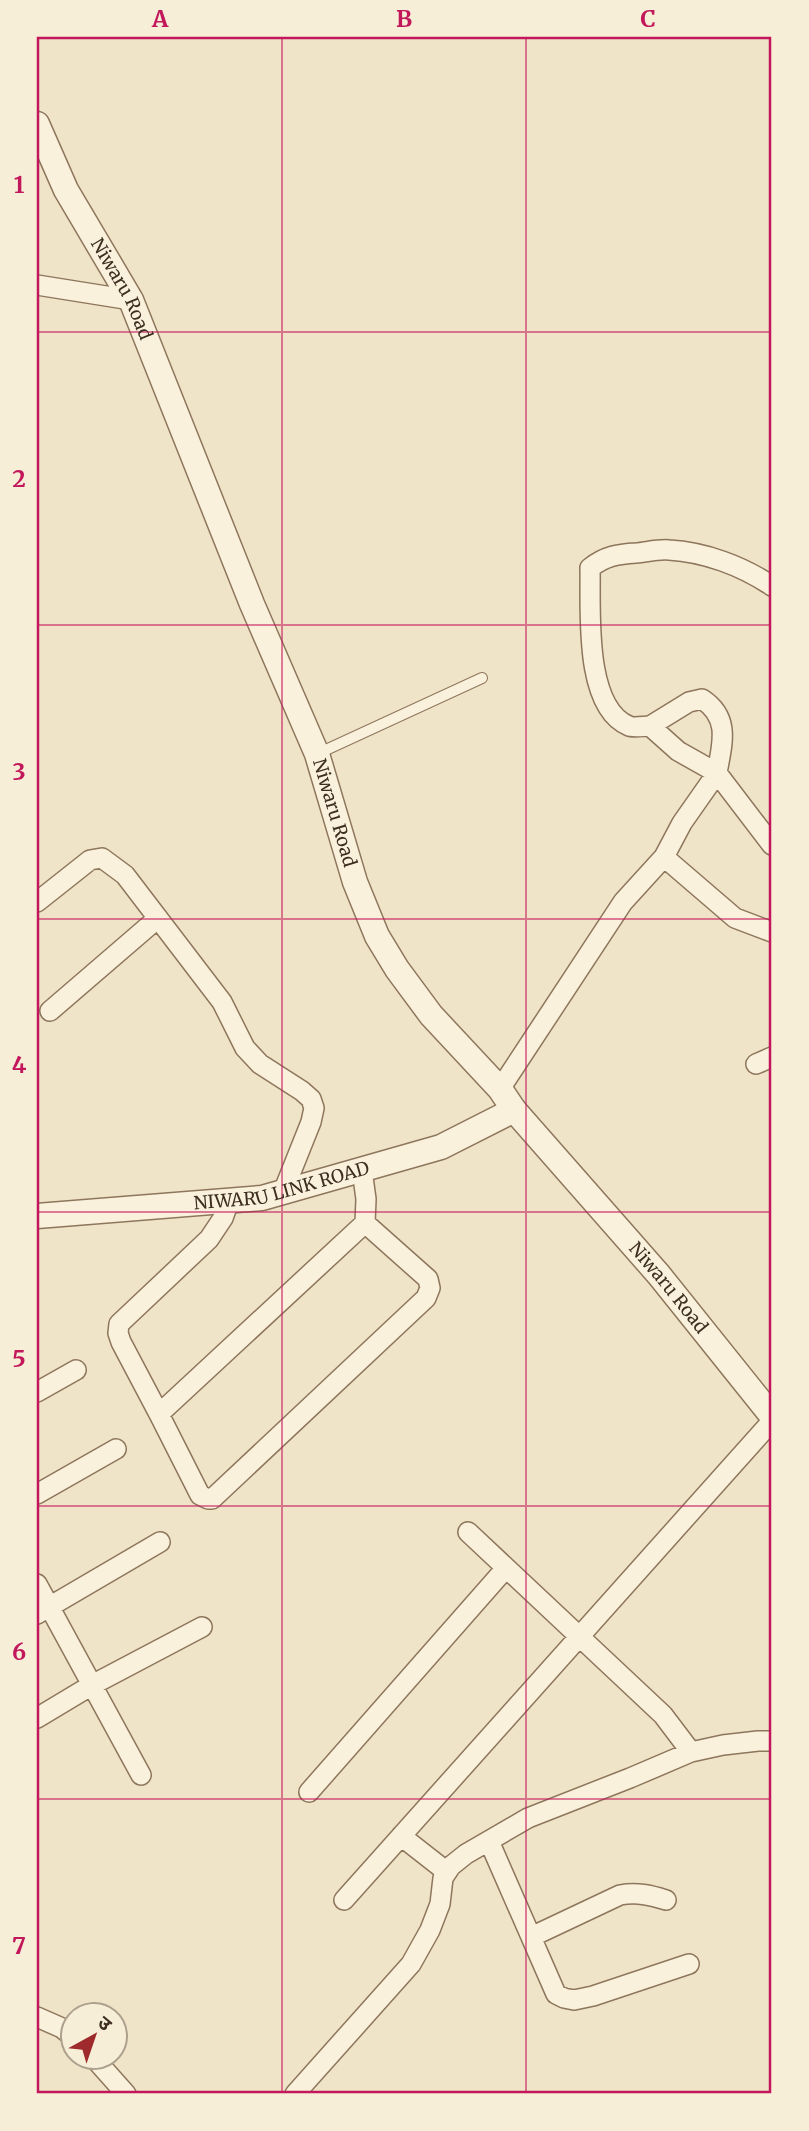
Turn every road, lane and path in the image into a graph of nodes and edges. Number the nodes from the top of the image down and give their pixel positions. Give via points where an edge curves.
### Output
1 (37, 124) edge
2 (37, 285) edge
3 (131, 300) junction
4 (772, 586) edge
5 (482, 678) dead end
6 (650, 726) junction
7 (317, 754) junction
8 (717, 773) junction
9 (772, 845) edge
10 (664, 857) junction
11 (37, 902) edge
12 (158, 918) junction
13 (772, 932) edge
14 (50, 1011) dead end
15 (500, 1089) junction
16 (514, 1110) junction
17 (362, 1170) junction
18 (284, 1192) junction
19 (229, 1201) junction
20 (37, 1216) edge
21 (365, 1223) junction
22 (76, 1370) dead end
23 (37, 1392) edge
24 (159, 1414) junction
25 (772, 1419) edge
26 (116, 1449) dead end
27 (37, 1493) edge
28 (468, 1532) dead end
29 (160, 1542) dead end
30 (506, 1568) junction
31 (37, 1584) edge
32 (43, 1611) edge
33 (202, 1628) dead end
34 (579, 1636) junction
35 (92, 1685) junction
36 (37, 1718) edge
37 (772, 1741) edge
38 (691, 1752) junction
39 (141, 1776) dead end
40 (309, 1792) dead end
41 (401, 1836) junction
42 (489, 1840) junction
43 (447, 1872) junction
44 (344, 1900) dead end
45 (666, 1900) dead end
46 (531, 1937) junction
47 (689, 1964) dead end
48 (37, 2017) edge
49 (60, 2027) edge
50 (107, 2072) edge
51 (126, 2094) edge
52 (295, 2094) edge

1 - 3 street, Niwaru Road via 66,190
2 - 3 street
3 - 7 street, Niwaru Road
4 - 6 street via 732,565 668,550 612,555 590,568 593,662 605,705 630,727
5 - 7 lane
6 - 8 street via 678,751
6 - 8 street via 702,699 720,719 723,736
7 - 15 street, Niwaru Road via 355,882 377,936 431,1015
8 - 9 street
8 - 10 street
10 - 13 street via 736,918
10 - 15 street via 624,902
11 - 12 street via 90,860 102,858 125,875
12 - 14 street
12 - 18 street via 222,1002 245,1048 260,1065 311,1099 311,1122
15 - 16 street, Niwaru Road
16 - 17 street, NIWARU LINK ROAD via 441,1147
16 - 25 street, Niwaru Road via 659,1275
17 - 18 street, NIWARU LINK ROAD
17 - 21 street
18 - 19 street, NIWARU LINK ROAD
19 - 20 street, NIWARU LINK ROAD
19 - 24 street via 209,1239 119,1324 121,1342
21 - 24 street
21 - 24 street via 428,1279 426,1297 212,1499 200,1495
22 - 23 street
25 - 34 street
26 - 27 street
28 - 30 street
29 - 32 street
30 - 34 street
30 - 40 street
31 - 32 street
32 - 35 street
33 - 35 street
34 - 38 street via 663,1716
34 - 41 street
35 - 36 street
35 - 39 street
37 - 38 street
38 - 42 street via 528,1818
41 - 43 street
41 - 44 street
42 - 43 street
42 - 46 street
43 - 52 street via 434,1921 411,1964
45 - 46 street via 620,1895
46 - 47 street via 556,1994 574,2000
48 - 49 street
50 - 51 street

